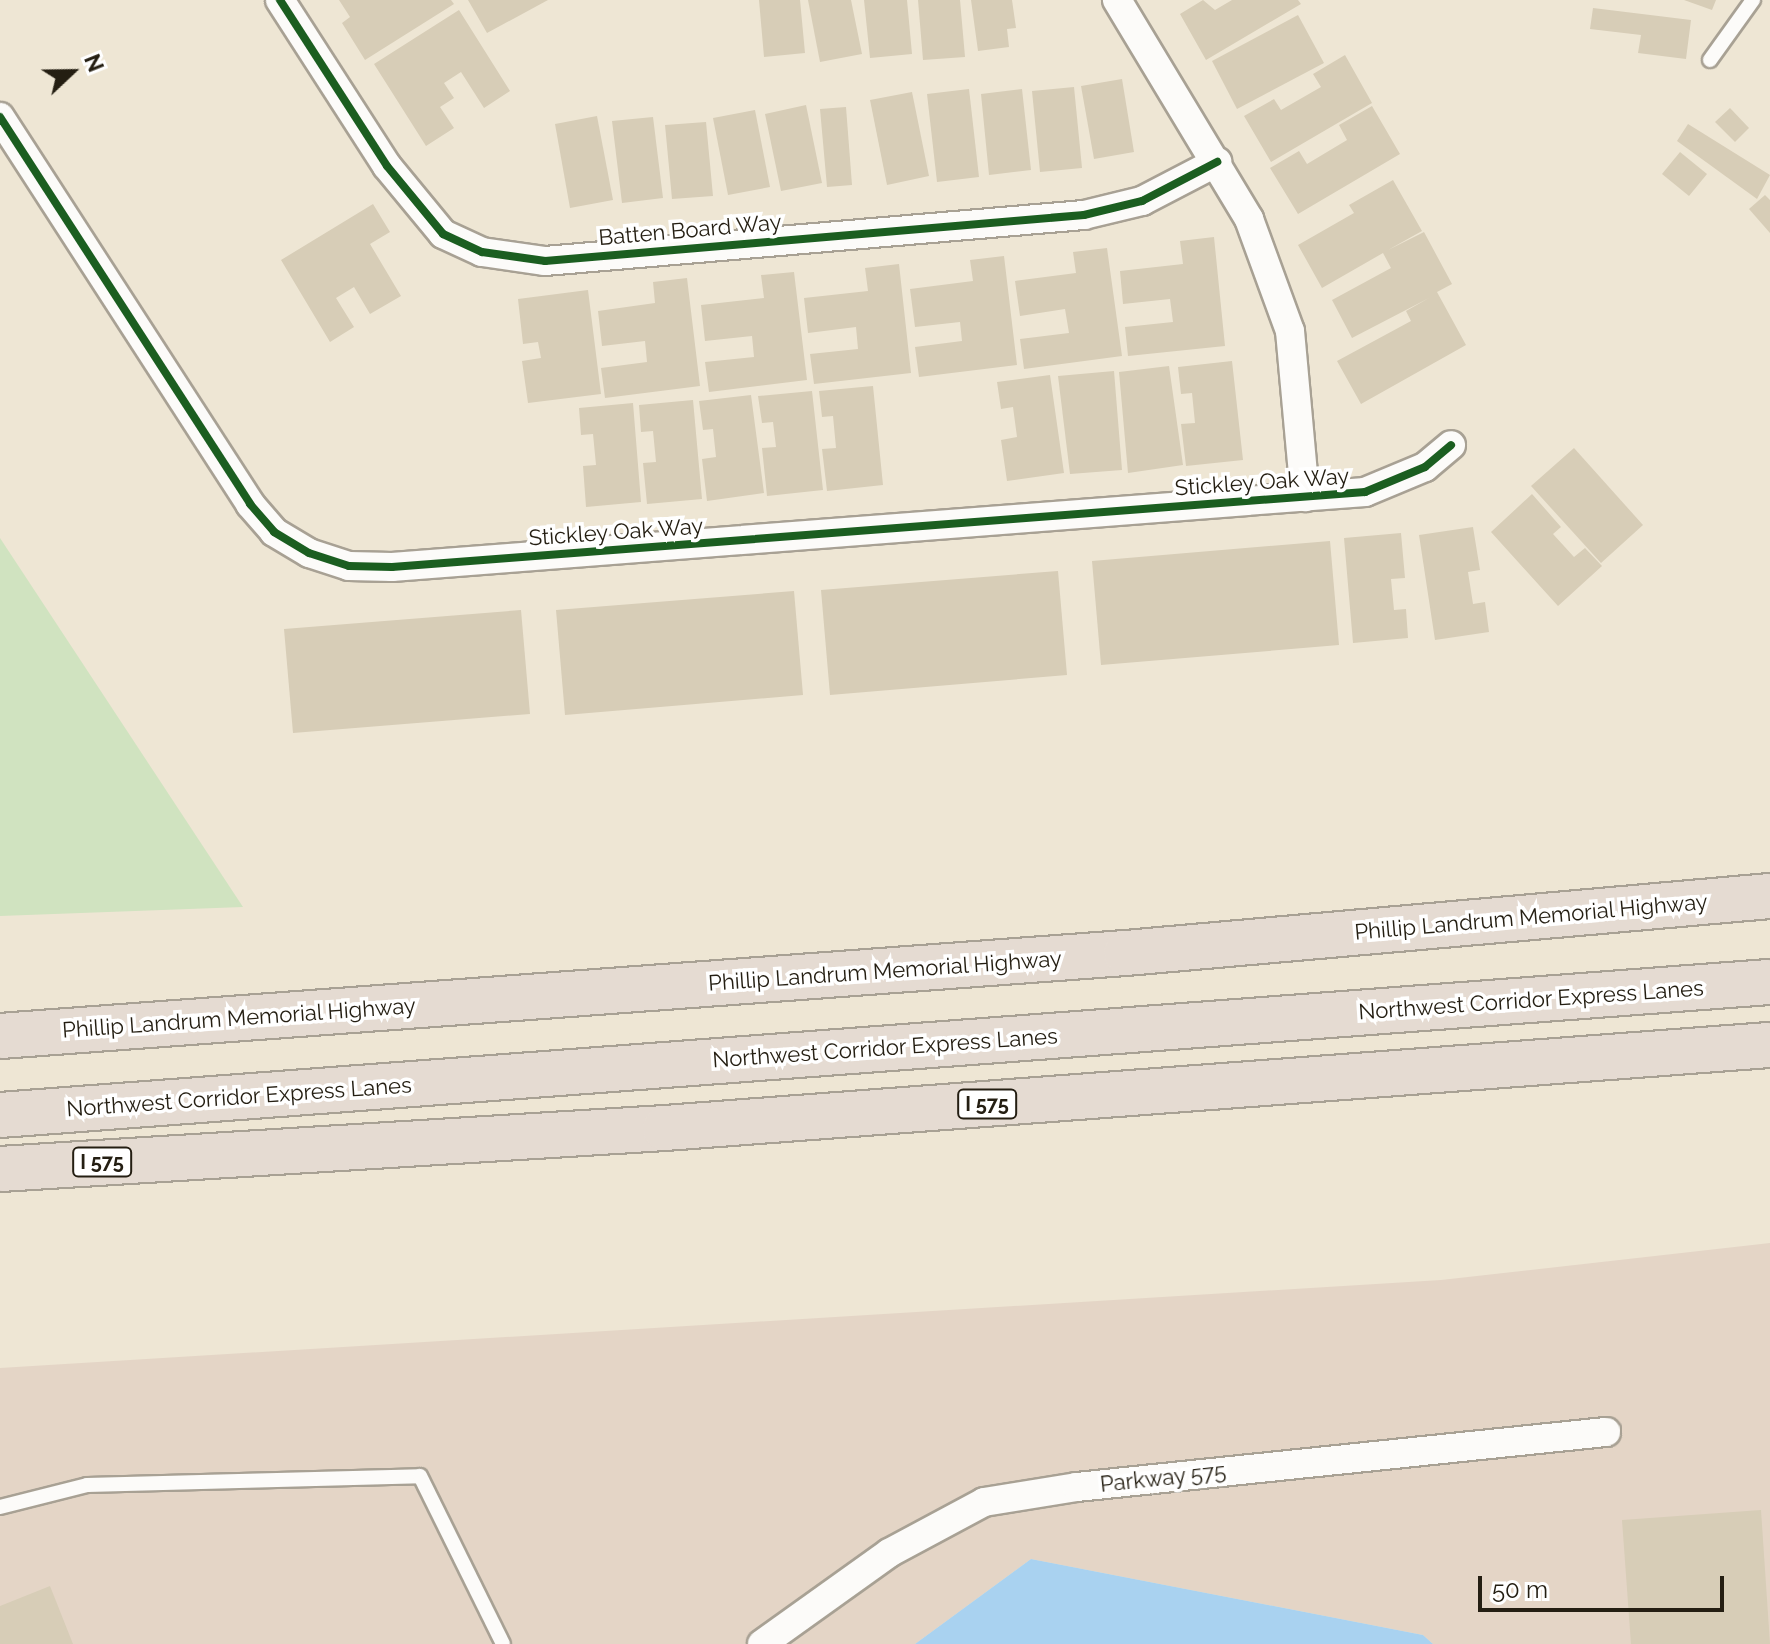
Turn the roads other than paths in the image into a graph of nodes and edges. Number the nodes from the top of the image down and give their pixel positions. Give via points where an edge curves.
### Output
1 (280, 0) edge
2 (1117, 0) edge
3 (1753, 0) edge
4 (1710, 60) dead end
5 (0, 117) edge
6 (1217, 162) junction
7 (1451, 445) dead end
8 (1305, 497) junction
9 (1770, 896) edge
10 (1770, 982) edge
11 (0, 1036) edge
12 (1770, 1045) edge
13 (0, 1115) edge
14 (204, 1155) junction
15 (0, 1169) edge
16 (0, 1199) edge
17 (1606, 1432) dead end
18 (0, 1507) edge
19 (503, 1644) edge
20 (762, 1644) edge

1 - 6 street, Batten Board Way via 387,166 443,234 482,252 545,261 1084,215 1142,201
2 - 6 street
3 - 4 lane
5 - 8 street, Stickley Oak Way via 250,504 274,532 309,553 349,566 392,567
6 - 8 street via 1249,219 1290,331
7 - 8 street, Stickley Oak Way via 1395,484
9 - 11 highway, Phillip Landrum Memorial Highway via 1126,953
10 - 13 highway, Northwest Corridor Express Lanes
12 - 14 highway, I 575 via 665,1128
14 - 15 highway, I 575
14 - 16 highway via 120,1187
17 - 20 street, Parkway 575 via 1077,1487 984,1502 889,1553
18 - 19 lane via 87,1485 420,1476

